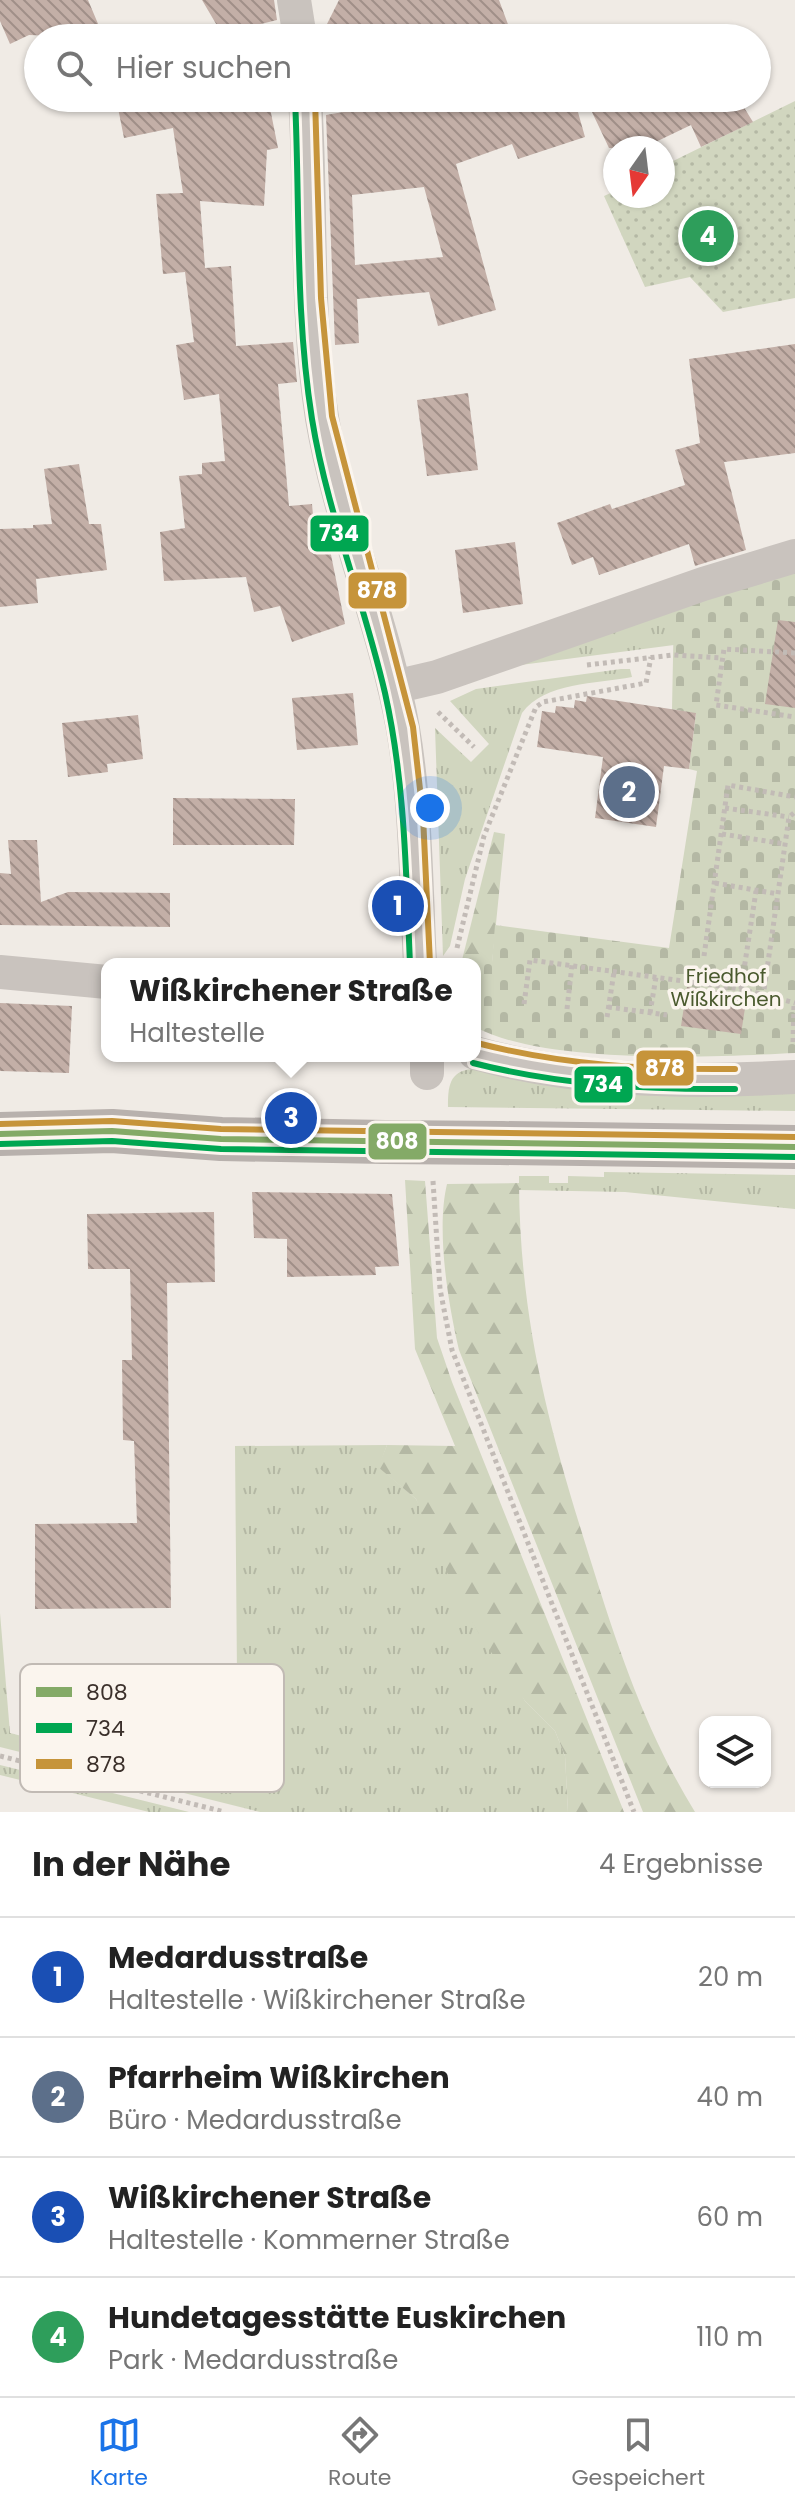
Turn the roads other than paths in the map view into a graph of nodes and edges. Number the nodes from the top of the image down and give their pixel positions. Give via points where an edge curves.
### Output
1 (305, 112) edge
2 (795, 556) edge
3 (394, 687) junction
4 (420, 958) edge
5 (0, 972) edge
6 (101, 981) edge
7 (481, 1054) edge
8 (795, 1077) edge
9 (0, 1134) edge
10 (795, 1147) edge

1 - 3 street via 310,324 319,395 342,512
2 - 3 street
3 - 4 street via 404,745
5 - 6 street
7 - 8 street via 615,1075 698,1080
9 - 10 main road, bridge via 112,1131 221,1139

